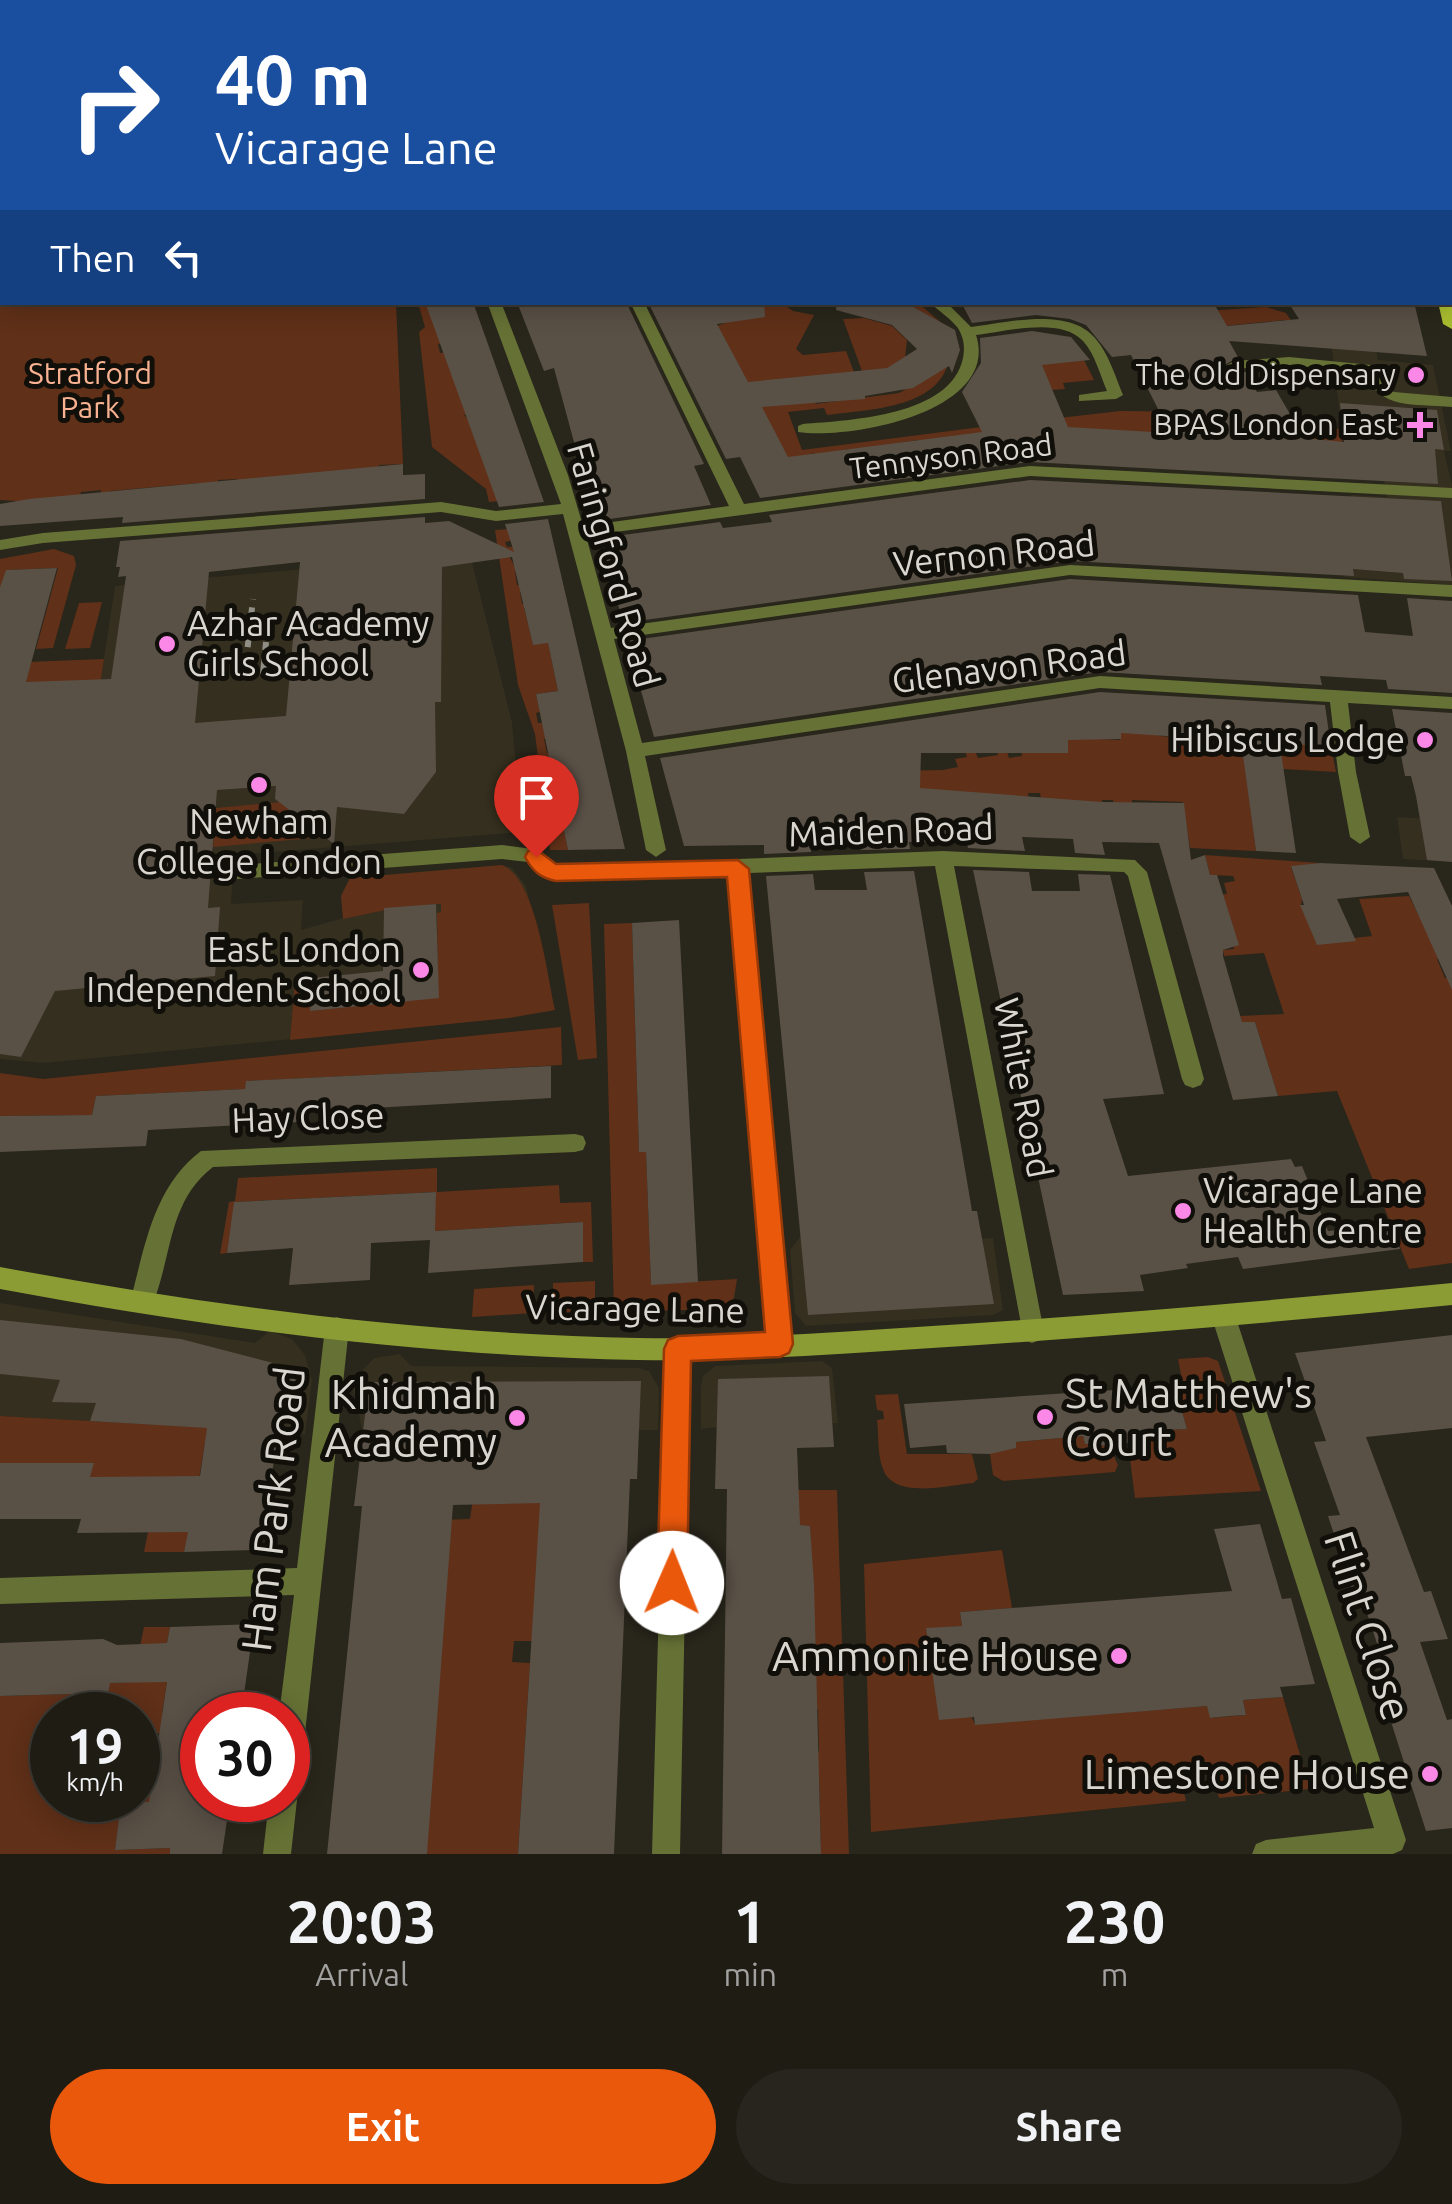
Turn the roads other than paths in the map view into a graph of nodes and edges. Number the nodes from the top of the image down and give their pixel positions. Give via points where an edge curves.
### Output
1 (268, 0) edge
2 (278, 0) edge
3 (495, 305) edge
4 (638, 305) edge
5 (941, 305) edge
6 (969, 332) junction
7 (1234, 366) dead end
8 (1084, 398) dead end
9 (1452, 402) edge
10 (802, 429) dead end
11 (1452, 492) edge
12 (570, 508) junction
13 (740, 512) junction
14 (578, 532) junction
15 (0, 545) edge
16 (1452, 591) edge
17 (604, 635) junction
18 (1338, 696) junction
19 (1452, 703) edge
20 (635, 751) junction
21 (1360, 837) dead end
22 (656, 850) dead end
23 (942, 858) junction
24 (738, 869) junction
25 (236, 872) dead end
26 (1193, 1080) dead end
27 (575, 1143) dead end
28 (0, 1278) edge
29 (1452, 1294) edge
30 (142, 1302) junction
31 (1224, 1318) junction
32 (337, 1328) junction
33 (1032, 1332) junction
34 (780, 1344) junction
35 (678, 1349) junction
36 (308, 1580) junction
37 (0, 1591) edge
38 (296, 1692) edge
39 (281, 1822) edge
40 (277, 1854) edge
41 (666, 1854) edge
42 (1266, 1854) edge

1 - 2 street
3 - 12 street, Faringford Road
4 - 13 street
5 - 6 street
6 - 8 street via 1059,325 1080,330 1120,402
6 - 10 street via 966,378 945,399 881,419
7 - 9 street via 1289,361 1366,368 1390,396
11 - 13 street, Tennyson Road via 1030,471
12 - 14 street, Faringford Road
12 - 15 street via 496,516 428,508
13 - 14 street, Tennyson Road
14 - 17 street, Faringford Road
16 - 17 street, Vernon Road via 1070,570
17 - 20 street, Faringford Road
18 - 19 street, Glenavon Road
18 - 20 street, Glenavon Road via 1100,682
18 - 21 street
20 - 22 street, Faringford Road
23 - 24 street, Maiden Road
23 - 26 street, Maiden Road via 1134,867
23 - 33 street, White Road
24 - 25 street, Maiden Road via 556,873 536,857 502,852
24 - 34 street
27 - 30 street, Hay Close via 209,1158 174,1194
28 - 30 main road, Vicarage Lane
29 - 31 main road, Vicarage Lane
30 - 32 main road, Vicarage Lane
31 - 33 main road, Vicarage Lane
31 - 42 street, Flint Close via 1392,1840
32 - 35 main road, Vicarage Lane
32 - 36 street, Ham Park Road
33 - 34 main road, Vicarage Lane
34 - 35 main road, Vicarage Lane
35 - 41 street
36 - 37 street
36 - 38 street, Ham Park Road
39 - 40 street

